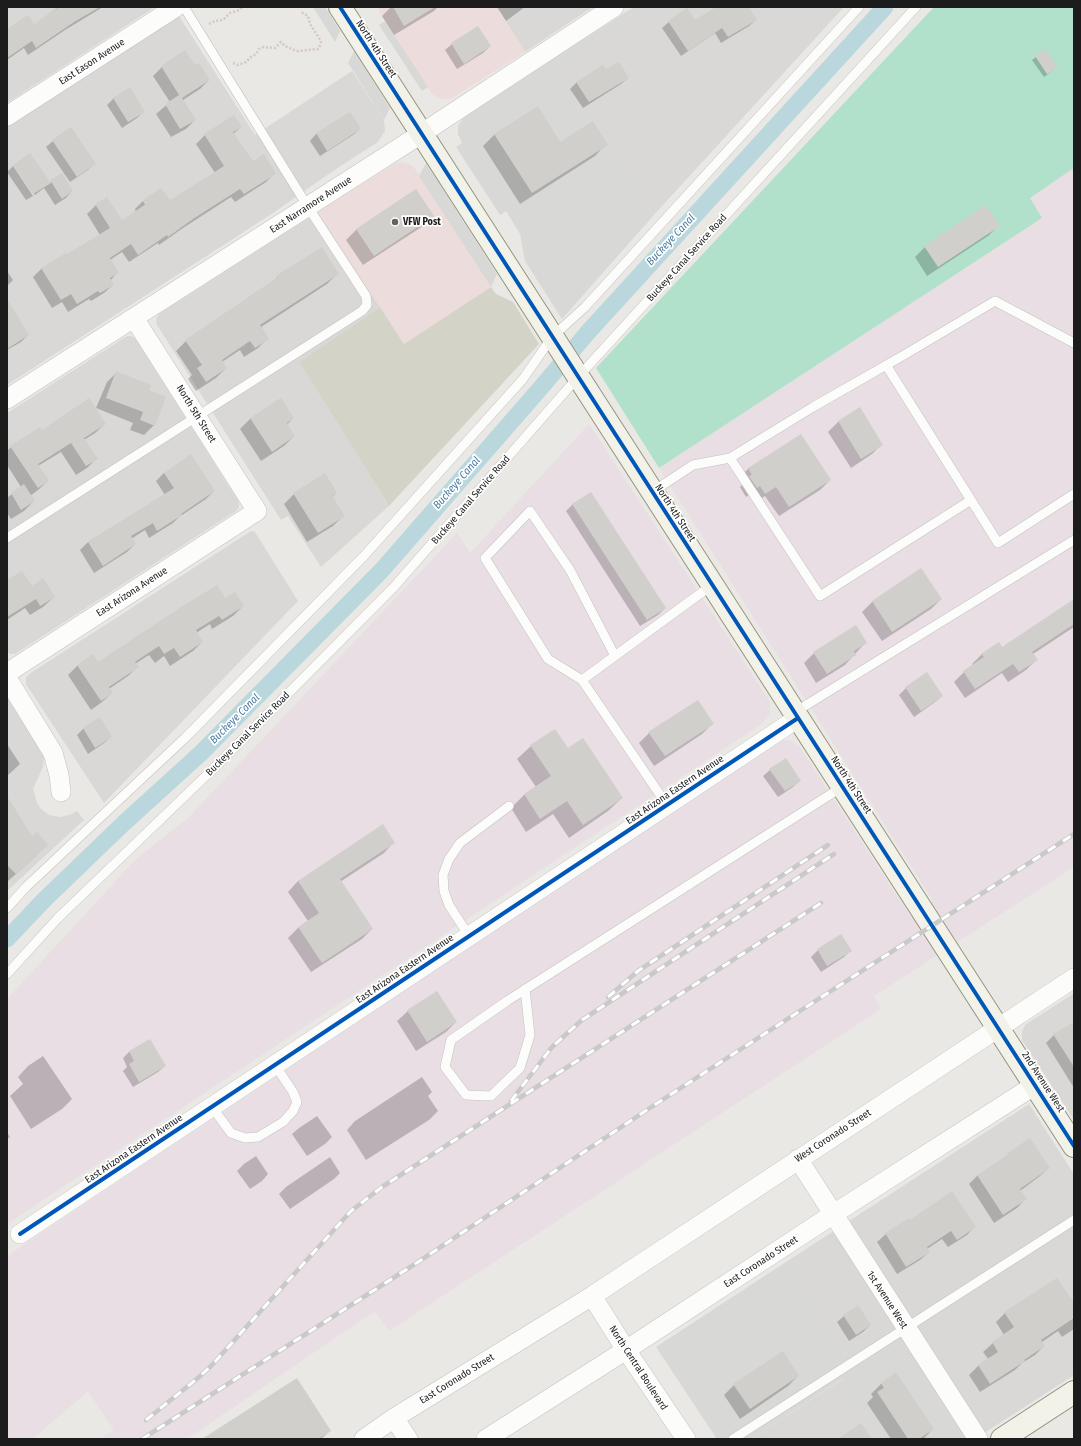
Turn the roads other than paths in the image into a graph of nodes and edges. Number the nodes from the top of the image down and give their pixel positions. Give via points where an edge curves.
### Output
1 (176, 7) edge
2 (184, 7) edge
3 (340, 7) edge
4 (614, 7) edge
5 (859, 7) edge
6 (916, 7) edge
7 (7, 116) edge
8 (421, 134) junction
9 (308, 207) junction
10 (134, 318) junction
11 (554, 340) junction
12 (1074, 343) edge
13 (886, 365) junction
14 (575, 374) junction
15 (7, 399) edge
16 (198, 416) junction
17 (730, 458) junction
18 (652, 492) junction
19 (1074, 494) edge
20 (971, 500) junction
21 (257, 511) joint
22 (7, 538) edge
23 (1074, 540) edge
24 (712, 585) junction
25 (615, 656) junction
26 (7, 673) edge
27 (7, 678) edge
28 (582, 680) junction
29 (796, 715) junction
30 (842, 787) junction
31 (61, 792) dead end
32 (667, 805) junction
33 (509, 806) dead end
34 (7, 908) edge
35 (469, 936) junction
36 (7, 974) edge
37 (1074, 978) edge
38 (525, 989) junction
39 (998, 1028) junction
40 (276, 1065) junction
41 (1035, 1085) junction
42 (212, 1107) junction
43 (1074, 1146) edge
44 (798, 1160) junction
45 (832, 1214) junction
46 (1074, 1220) edge
47 (20, 1234) dead end
48 (592, 1296) junction
49 (906, 1328) junction
50 (626, 1350) junction
51 (1074, 1392) edge
52 (394, 1418) junction
53 (364, 1439) edge
54 (408, 1439) edge
55 (486, 1439) edge
56 (686, 1439) edge
57 (733, 1439) edge
58 (978, 1439) edge
59 (1002, 1439) edge

1 - 7 street, East Eason Avenue
2 - 9 lane
3 - 8 street, North 4th Street
4 - 8 street, East Narramore Avenue
5 - 11 lane
6 - 14 lane, Buckeye Canal Service Road
8 - 9 street, East Narramore Avenue
8 - 11 street, North 4th Street
9 - 10 street, East Narramore Avenue
9 - 16 lane via 366,296 367,305 362,311
10 - 15 street, East Narramore Avenue
10 - 16 street, North 5th Street
11 - 14 street, North 4th Street
11 - 34 lane via 523,379 363,557 186,737 26,887
12 - 13 lane via 995,301
13 - 17 lane via 813,406
13 - 20 lane
14 - 18 street, North 4th Street
14 - 36 lane, Buckeye Canal Service Road via 394,588 213,769 58,918
16 - 21 street, North 5th Street
16 - 22 lane
17 - 18 lane via 693,465
17 - 20 lane via 820,596
18 - 24 street, North 4th Street
19 - 20 lane via 998,543
21 - 26 street, East Arizona Avenue
23 - 29 lane
24 - 25 lane
24 - 29 street, North 4th Street
25 - 28 lane
25 - 28 lane via 570,570 530,511 485,558 548,660
27 - 31 street via 53,753
28 - 32 lane
29 - 30 street, North 4th Street
29 - 32 street, East Arizona Eastern Avenue
30 - 38 lane
30 - 39 street, North 4th Street
32 - 35 street, East Arizona Eastern Avenue
33 - 35 lane via 460,843 449,859 443,875 444,891 449,905
35 - 40 street, East Arizona Eastern Avenue
37 - 39 street, West Coronado Street
38 - 38 lane via 451,1040 445,1067 466,1095 491,1096 520,1068 530,1035
39 - 41 street, 2nd Avenue West
39 - 44 street, West Coronado Street
40 - 42 street, East Arizona Eastern Avenue
40 - 42 lane via 297,1102 283,1122 258,1137 245,1138 231,1133
41 - 43 street, 2nd Avenue West
41 - 45 street, East Coronado Street
42 - 47 street, East Arizona Eastern Avenue
44 - 45 street, 1st Avenue West
44 - 48 street, West Coronado Street
45 - 49 street, 1st Avenue West
45 - 50 street, East Coronado Street
46 - 49 lane
48 - 50 street, North Central Boulevard
48 - 52 street, East Coronado Street
49 - 57 lane
49 - 58 street, 1st Avenue West
50 - 55 street, East Coronado Street
50 - 56 street, North Central Boulevard
51 - 59 street
52 - 53 street, East Coronado Street
52 - 54 street

